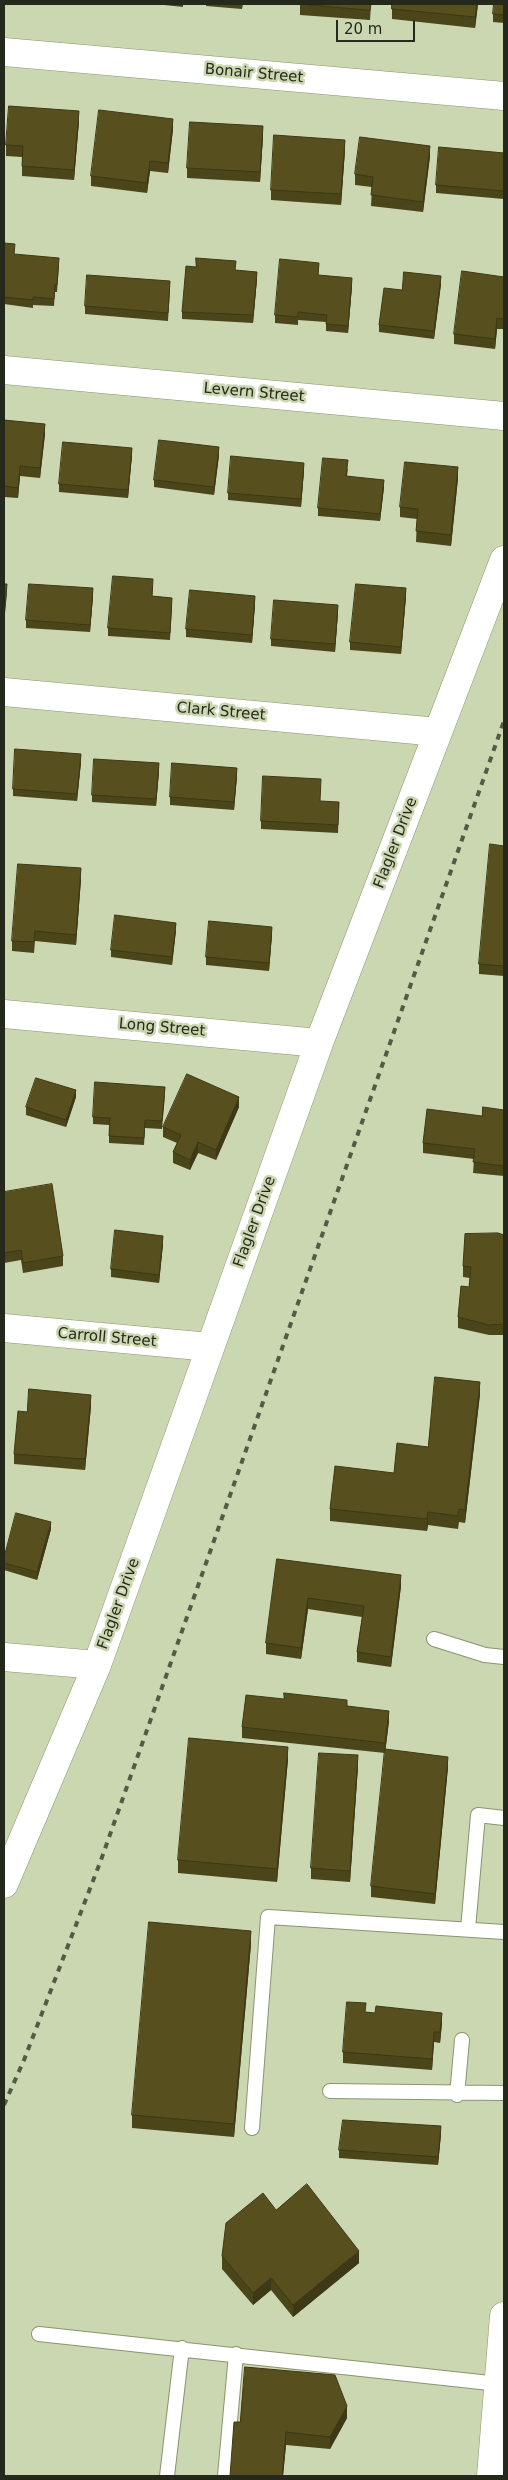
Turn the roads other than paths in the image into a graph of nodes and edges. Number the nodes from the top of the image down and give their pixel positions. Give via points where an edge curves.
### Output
1 (4, 52) edge
2 (504, 96) edge
3 (4, 370) edge
4 (504, 416) edge
5 (504, 560) edge
6 (4, 692) edge
7 (438, 732) junction
8 (4, 1014) edge
9 (319, 1043) junction
10 (4, 1328) edge
11 (210, 1347) junction
12 (434, 1639) dead end
13 (4, 1657) edge
14 (504, 1657) edge
15 (97, 1666) junction
16 (504, 1818) edge
17 (4, 1884) edge
18 (468, 1929) junction
19 (504, 1932) edge
20 (462, 2040) dead end
21 (330, 2091) dead end
22 (504, 2093) edge
23 (457, 2094) junction
24 (252, 2128) dead end
25 (504, 2316) edge
26 (39, 2334) dead end
27 (182, 2348) junction
28 (236, 2354) junction
29 (498, 2384) junction
30 (167, 2476) edge
31 (225, 2476) edge
32 (491, 2476) edge

1 - 2 street, Bonair Street
3 - 4 street, Levern Street
5 - 7 street, Flagler Drive
6 - 7 street, Clark Street
7 - 9 street, Flagler Drive
8 - 9 street, Long Street
9 - 11 street, Flagler Drive
10 - 11 street, Carroll Street
11 - 15 street, Flagler Drive
12 - 14 lane via 485,1655
13 - 15 street
15 - 17 street, Flagler Drive
16 - 18 lane via 478,1815
18 - 19 lane
18 - 24 lane via 268,1917
20 - 23 lane
21 - 23 lane
22 - 23 lane
25 - 29 street
26 - 27 lane
27 - 28 lane
27 - 30 lane
28 - 29 lane
28 - 31 lane
29 - 32 street

